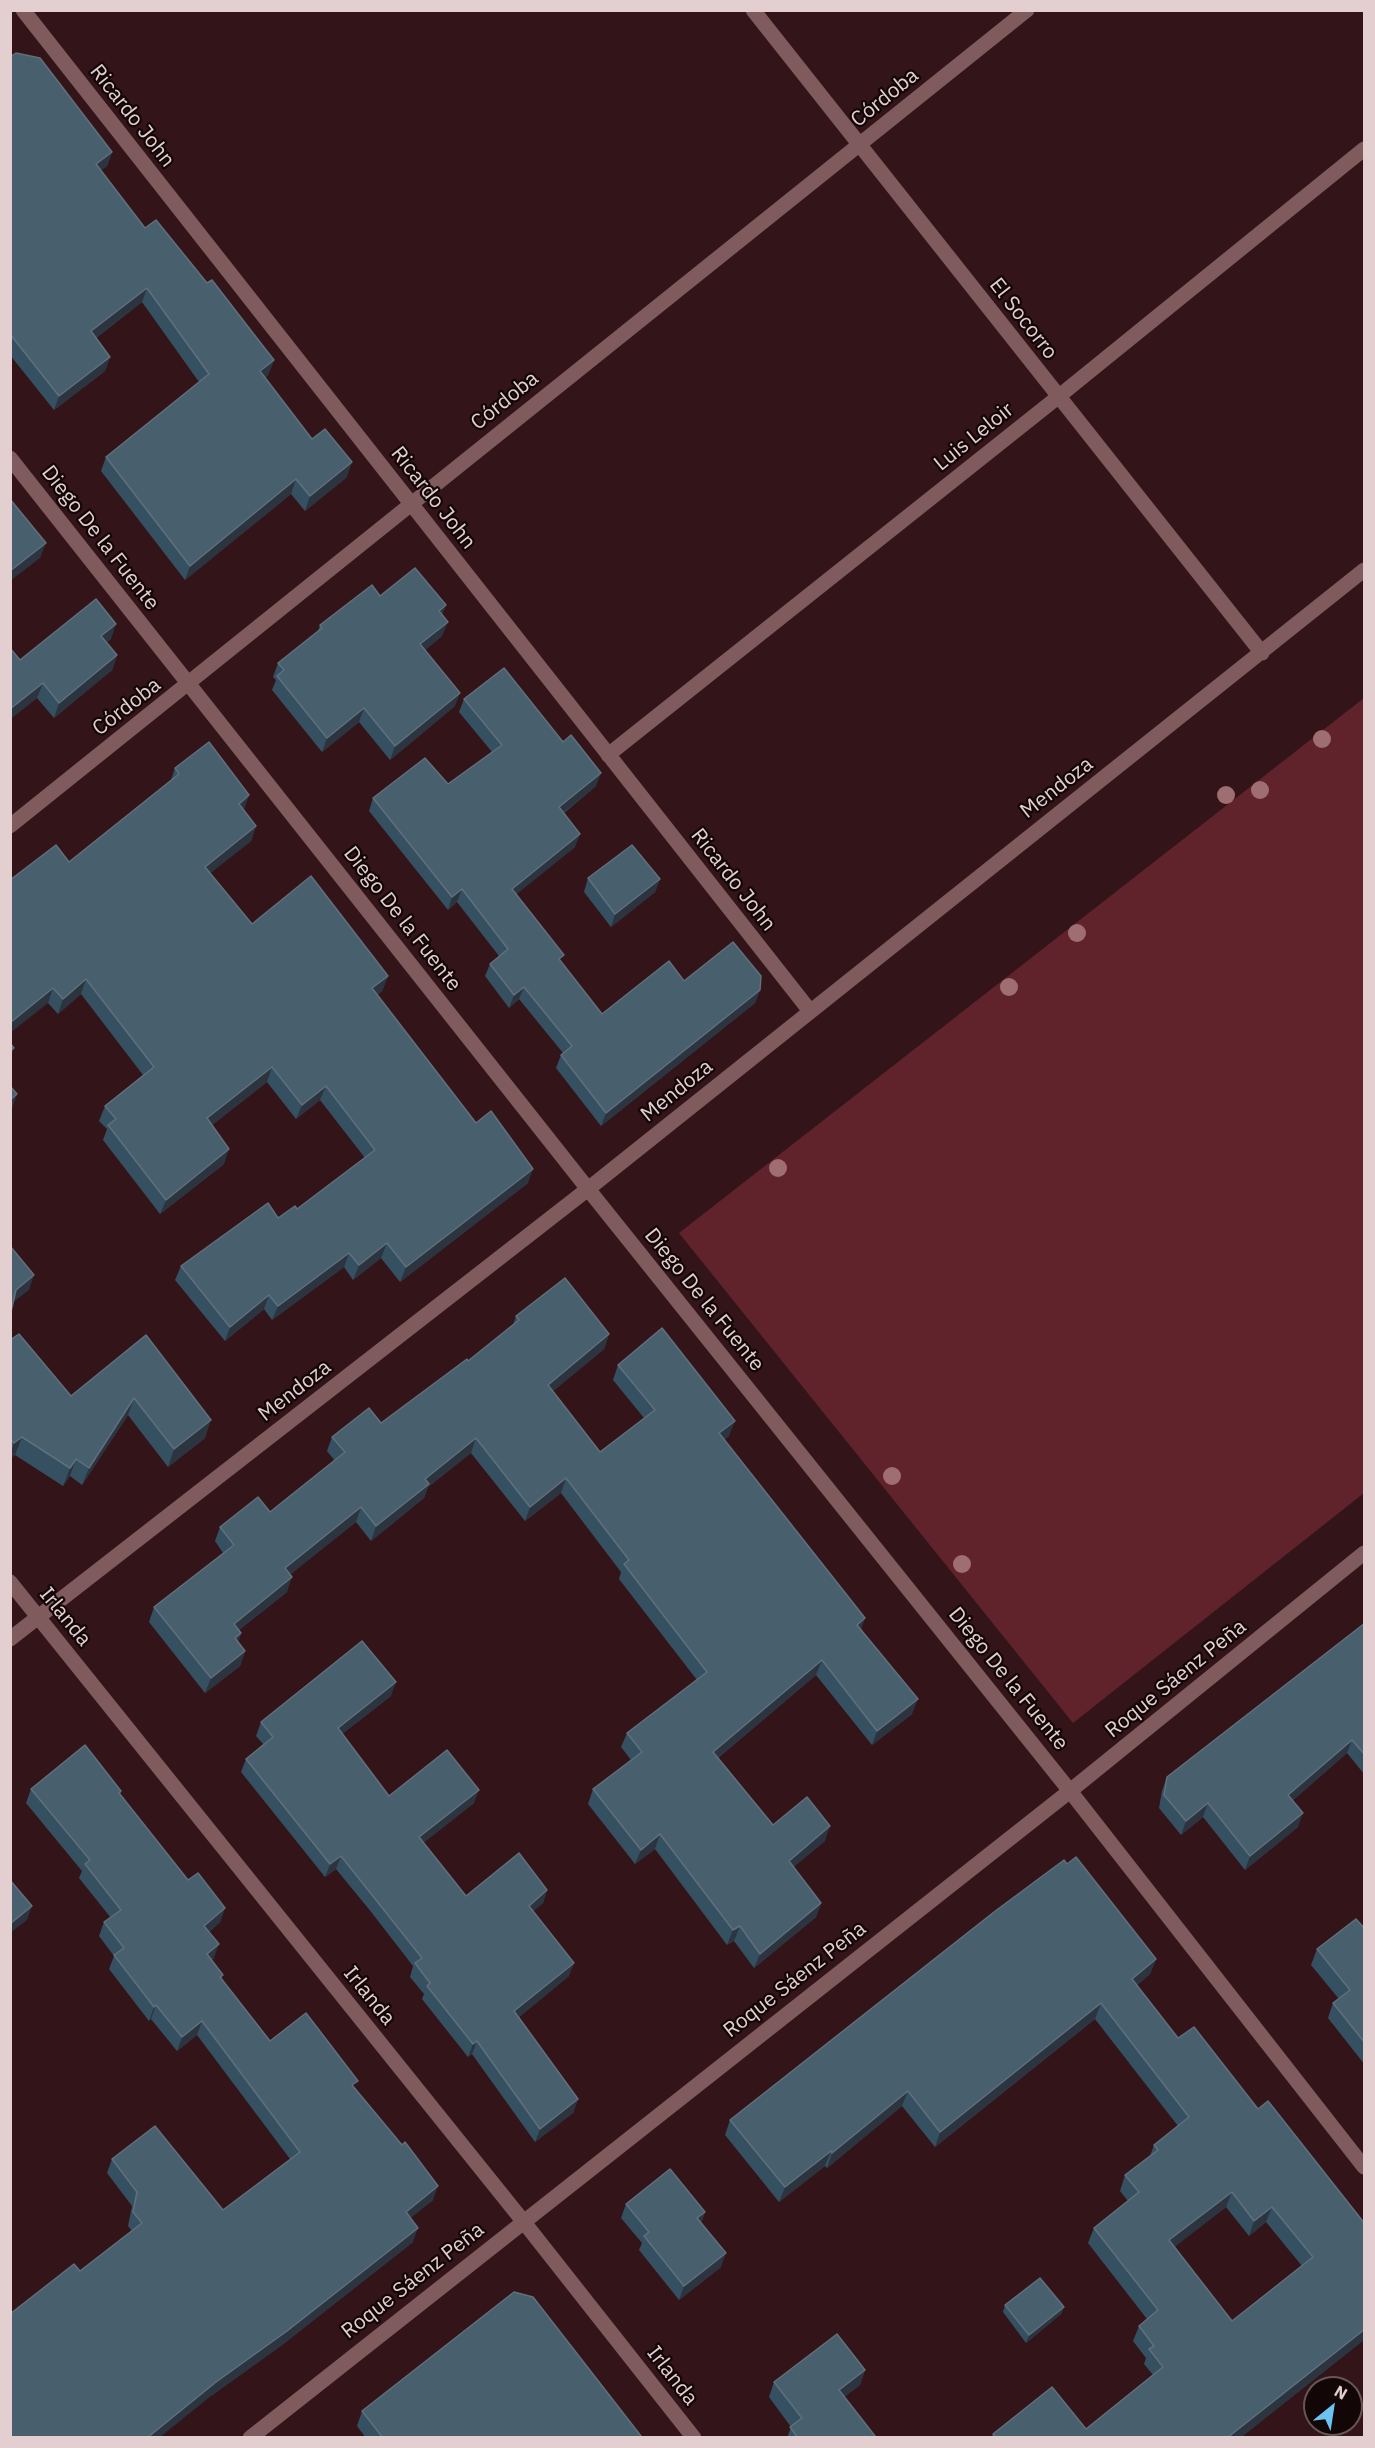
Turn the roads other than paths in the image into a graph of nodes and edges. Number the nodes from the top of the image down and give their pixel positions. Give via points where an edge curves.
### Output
1 (23, 10) edge
2 (753, 10) edge
3 (1027, 10) edge
4 (860, 146) junction
5 (1365, 148) edge
6 (1058, 397) junction
7 (10, 458) edge
8 (410, 503) junction
9 (1365, 570) edge
10 (1262, 653) junction
11 (189, 684) junction
12 (608, 755) junction
13 (10, 826) edge
14 (810, 1011) junction
15 (588, 1189) junction
16 (1365, 1553) edge
17 (10, 1582) edge
18 (38, 1617) junction
19 (10, 1639) edge
20 (1070, 1791) junction
21 (1365, 2167) edge
22 (523, 2221) junction
23 (250, 2438) edge
24 (694, 2438) edge

1 - 8 street, Ricardo John
2 - 4 street, El Socorro
3 - 4 street, Córdoba
4 - 6 street, El Socorro
4 - 8 street, Córdoba
5 - 6 street, Luis Leloir
6 - 10 street, El Socorro
6 - 12 street, Luis Leloir
7 - 11 street, Diego De la Fuente
8 - 11 street, Córdoba
8 - 12 street, Ricardo John
9 - 10 street, Mendoza
10 - 14 street, Mendoza
11 - 13 street, Córdoba
11 - 15 street, Diego De la Fuente
12 - 14 street, Ricardo John
14 - 15 street, Mendoza
15 - 18 street, Mendoza
15 - 20 street, Diego De la Fuente
16 - 20 street, Roque Sáenz Peña
17 - 18 street, Irlanda
18 - 19 street, Mendoza
18 - 22 street, Irlanda
20 - 21 street, Diego De la Fuente
20 - 22 street, Roque Sáenz Peña
22 - 23 street, Roque Sáenz Peña
22 - 24 street, Irlanda

